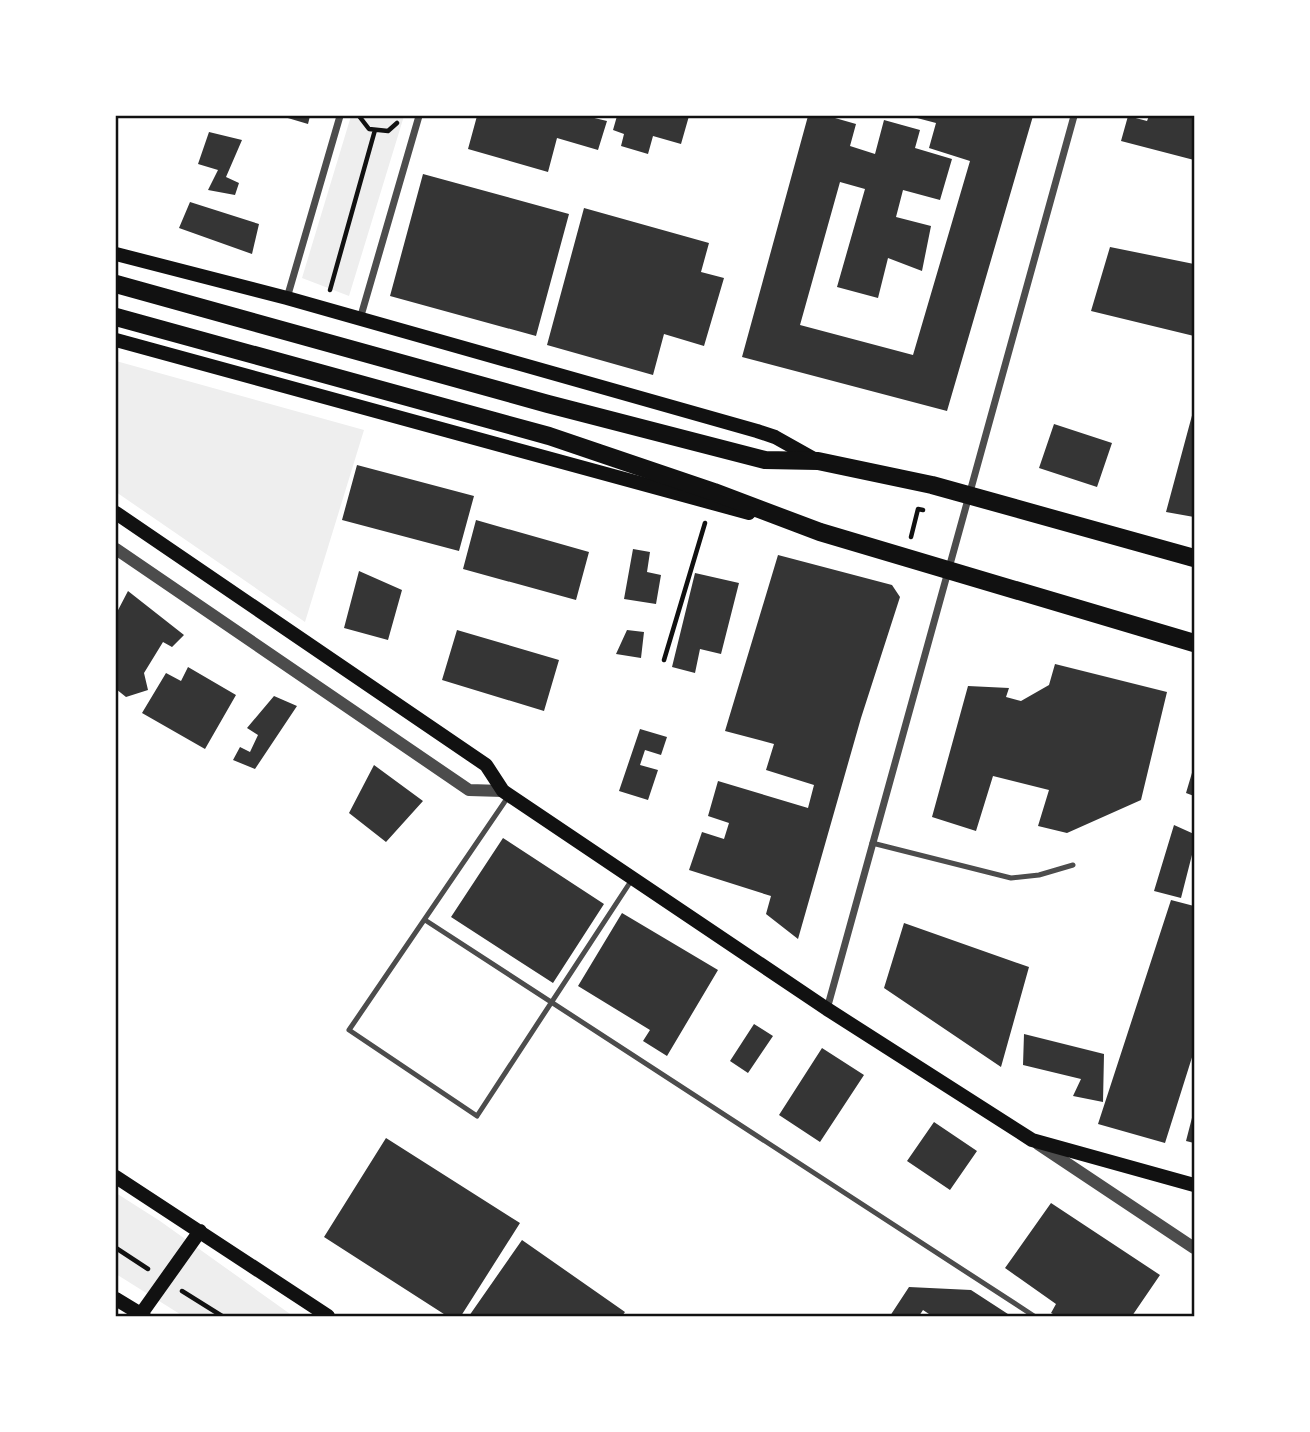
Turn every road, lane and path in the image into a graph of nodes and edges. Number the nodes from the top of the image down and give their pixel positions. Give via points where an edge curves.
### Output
1 (340, 116) edge
2 (359, 116) edge
3 (399, 116) edge
4 (419, 116) edge
5 (1074, 116) edge
6 (375, 130) junction
7 (116, 254) edge
8 (116, 284) edge
9 (287, 298) junction
10 (325, 309) junction
11 (116, 317) edge
12 (360, 319) junction
13 (116, 340) edge
14 (818, 461) junction
15 (968, 494) junction
16 (711, 502) junction
17 (116, 513) edge
18 (820, 532) junction
19 (116, 549) edge
20 (1195, 558) edge
21 (947, 570) junction
22 (1195, 643) edge
23 (664, 660) dead end
24 (506, 793) junction
25 (872, 843) junction
26 (1073, 865) dead end
27 (633, 878) junction
28 (425, 920) junction
29 (552, 1002) junction
30 (827, 1009) junction
31 (1032, 1140) junction
32 (116, 1177) edge
33 (1195, 1185) edge
34 (200, 1231) junction
35 (1195, 1248) edge
36 (116, 1298) edge
37 (143, 1315) edge
38 (328, 1317) edge
39 (1034, 1317) edge

1 - 9 street
2 - 6 path
3 - 6 path via 388,131
4 - 12 street
5 - 15 street
6 - 10 path
7 - 9 main road
8 - 14 main road via 765,460
9 - 10 main road
10 - 12 main road
11 - 18 main road via 549,436
12 - 14 main road via 757,431
13 - 16 main road
14 - 15 main road
15 - 20 main road
15 - 21 street
16 - 18 main road
16 - 23 path
17 - 24 main road via 486,765
18 - 21 main road
19 - 24 street via 469,790
21 - 22 main road
21 - 25 street
24 - 27 main road
24 - 28 lane
25 - 26 lane via 1011,878
25 - 30 street
27 - 29 lane
27 - 30 main road
28 - 29 lane
28 - 29 lane via 349,1030 477,1116
29 - 39 lane
30 - 31 main road
31 - 33 main road
31 - 35 street
32 - 34 main road
34 - 37 main road
34 - 38 main road
36 - 37 main road

